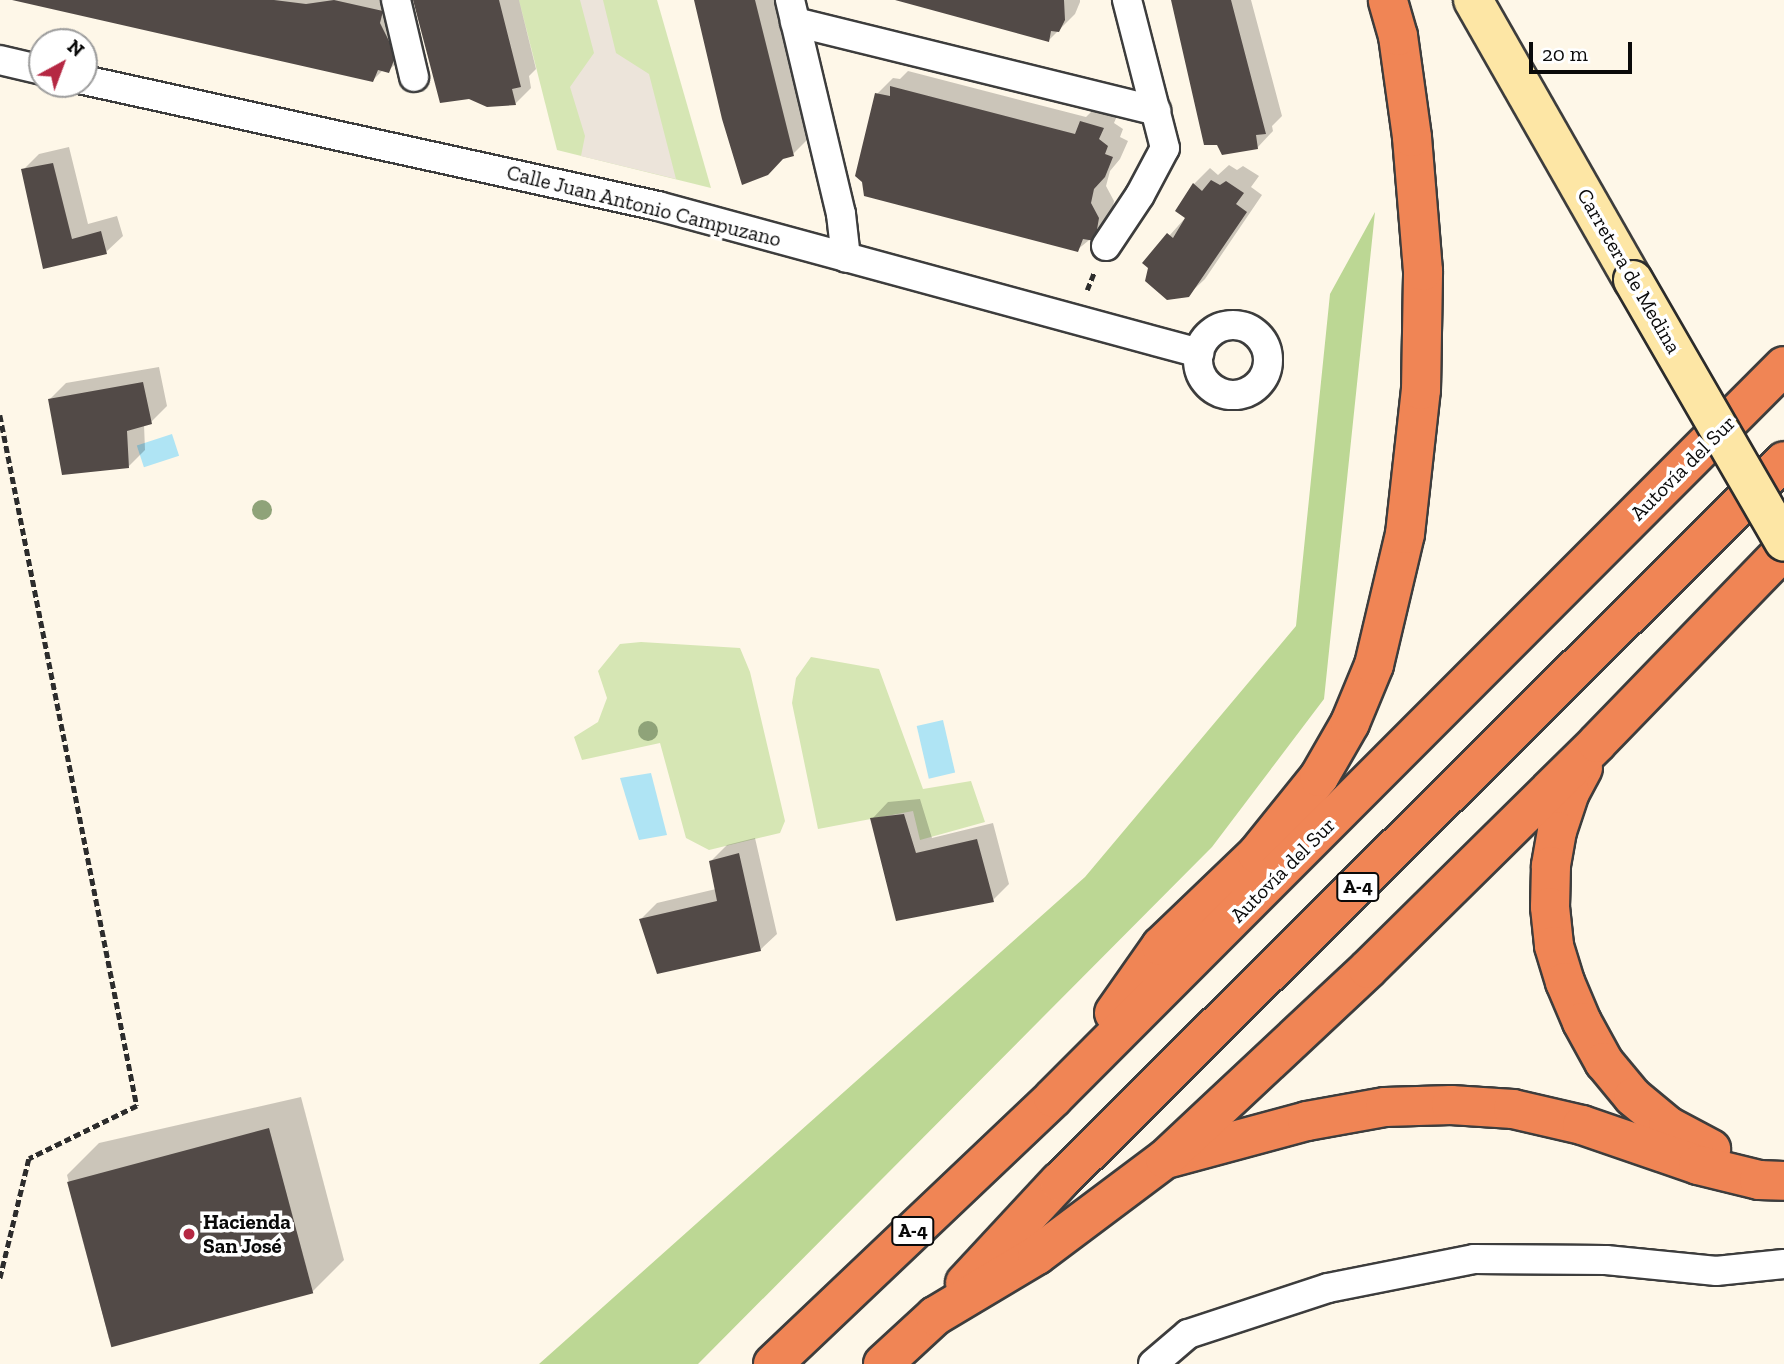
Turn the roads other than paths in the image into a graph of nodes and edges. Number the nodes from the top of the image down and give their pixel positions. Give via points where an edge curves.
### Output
1 (396, 0) edge
2 (1127, 0) edge
3 (1388, 0) edge
4 (1473, 0) edge
5 (792, 11) edge
6 (0, 60) edge
7 (28, 67) edge
8 (414, 77) dead end
9 (98, 83) edge
10 (1156, 111) junction
11 (1106, 246) road end
12 (846, 258) junction
13 (1199, 354) dead end
14 (1784, 366) edge
15 (1784, 461) edge
16 (1784, 542) edge
17 (1784, 550) edge
18 (1597, 743) junction
19 (1053, 1098) junction
20 (1164, 1160) junction
21 (1784, 1165) edge
22 (1784, 1181) edge
23 (1784, 1264) edge
24 (935, 1316) junction
25 (773, 1364) edge
26 (883, 1364) edge
27 (1153, 1364) edge

1 - 8 street
2 - 10 street
3 - 19 highway via 1398,36 1412,137 1423,298 1421,390 1405,534 1374,666 1350,723 1319,777 1257,854 1161,946
4 - 16 main road, Carretera de Medina, bridge
5 - 10 street
5 - 12 street via 841,214
6 - 7 street
9 - 12 street, Calle Juan Antonio Campuzano via 658,206
10 - 11 street via 1166,148
12 - 13 street, Calle Juan Antonio Campuzano
14 - 19 highway, Autovía del Sur / A-4
15 - 24 highway, A-4 via 1059,1182
17 - 18 highway
18 - 20 highway via 1368,969
18 - 21 highway via 1570,792 1551,866 1554,946 1582,1023 1604,1062 1668,1126 1703,1147 1761,1164
19 - 25 highway, Autovía del Sur / A-4
20 - 22 highway via 1307,1121 1385,1107 1451,1105 1513,1109 1571,1122 1698,1165 1759,1181
20 - 24 highway via 1037,1255
23 - 27 street via 1716,1272 1606,1259 1474,1259 1328,1288 1188,1334
24 - 26 highway, A-4

